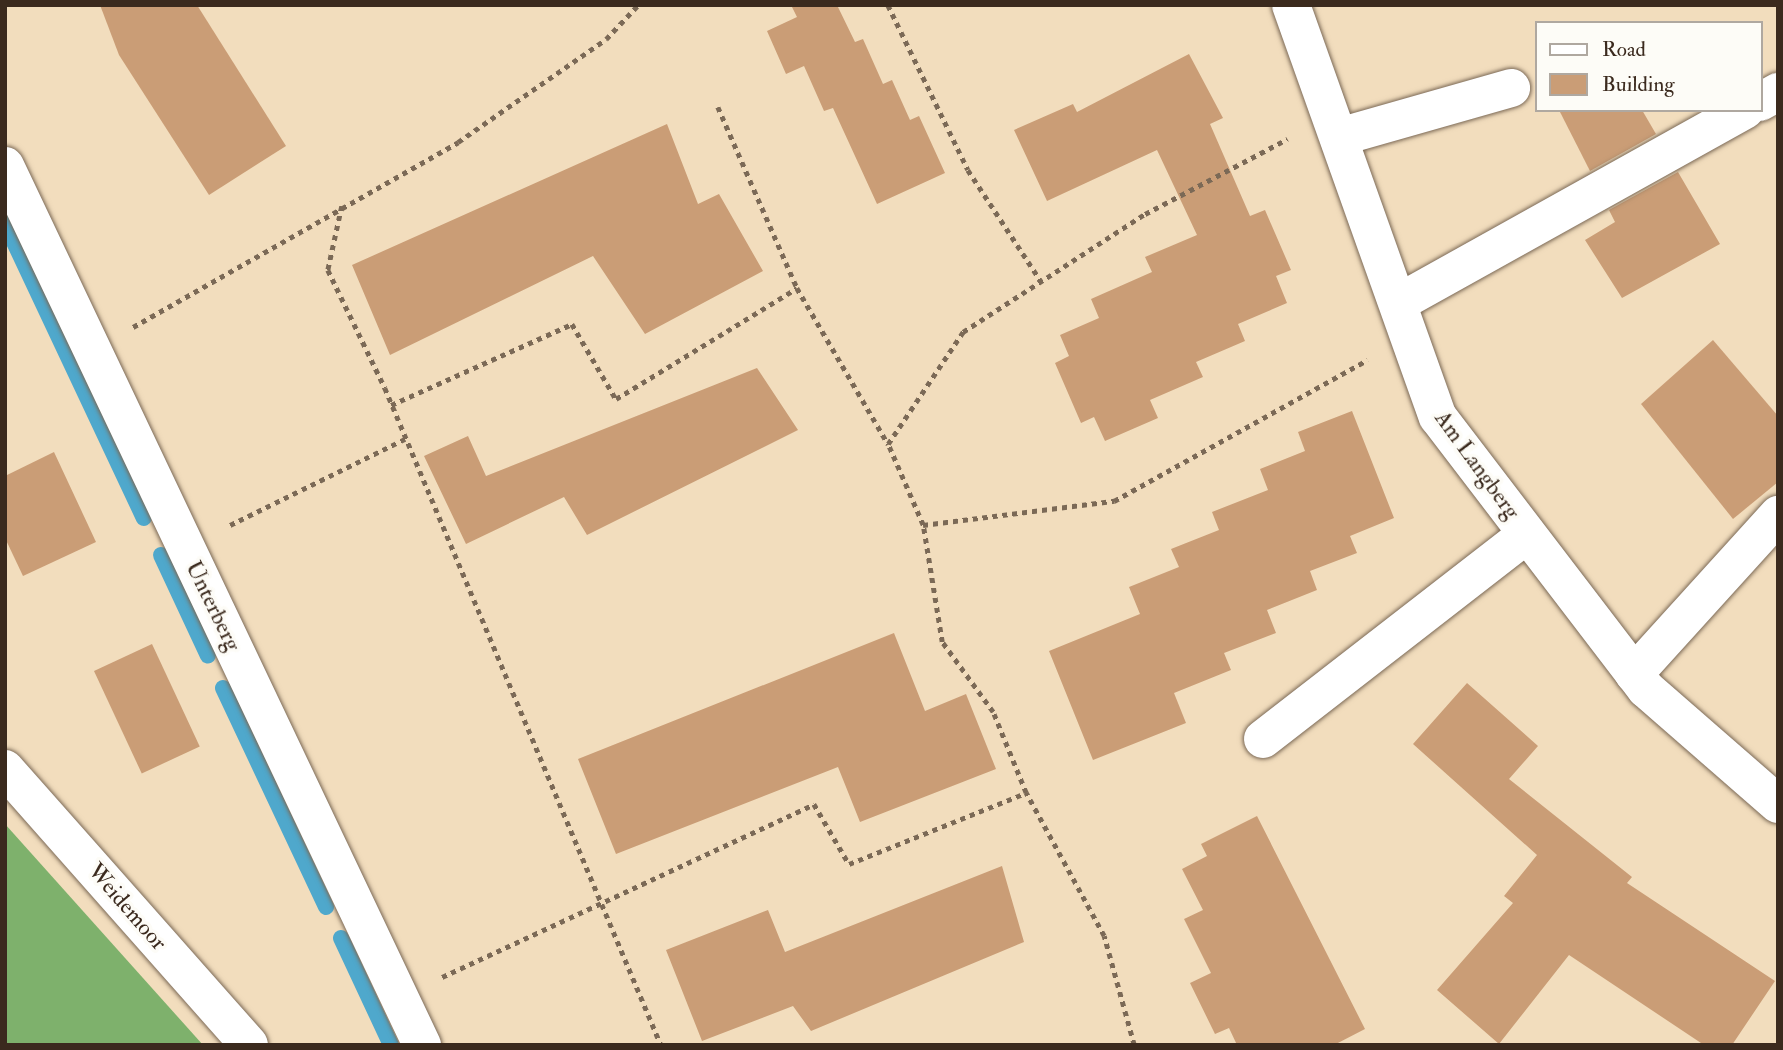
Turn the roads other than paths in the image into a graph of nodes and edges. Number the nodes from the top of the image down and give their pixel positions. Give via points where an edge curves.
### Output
1 (1291, 5) edge
2 (1511, 88) dead end
3 (1778, 92) edge
4 (1762, 101) edge
5 (1742, 112) edge
6 (1335, 126) junction
7 (5, 166) edge
8 (1404, 320) junction
9 (1778, 515) edge
10 (1527, 534) junction
11 (1633, 674) junction
12 (1263, 739) dead end
13 (5, 769) edge
14 (1778, 804) edge
15 (249, 1045) edge
16 (422, 1045) edge

1 - 6 street, Am Langberg
2 - 6 street
3 - 4 street
5 - 8 street
6 - 8 street, Am Langberg
7 - 16 street, Unterberg
8 - 10 street, Am Langberg via 1438,416
9 - 11 street
10 - 11 street, Am Langberg
10 - 12 street
11 - 14 street, Am Langberg via 1706,748
13 - 15 street, Weidemoor

